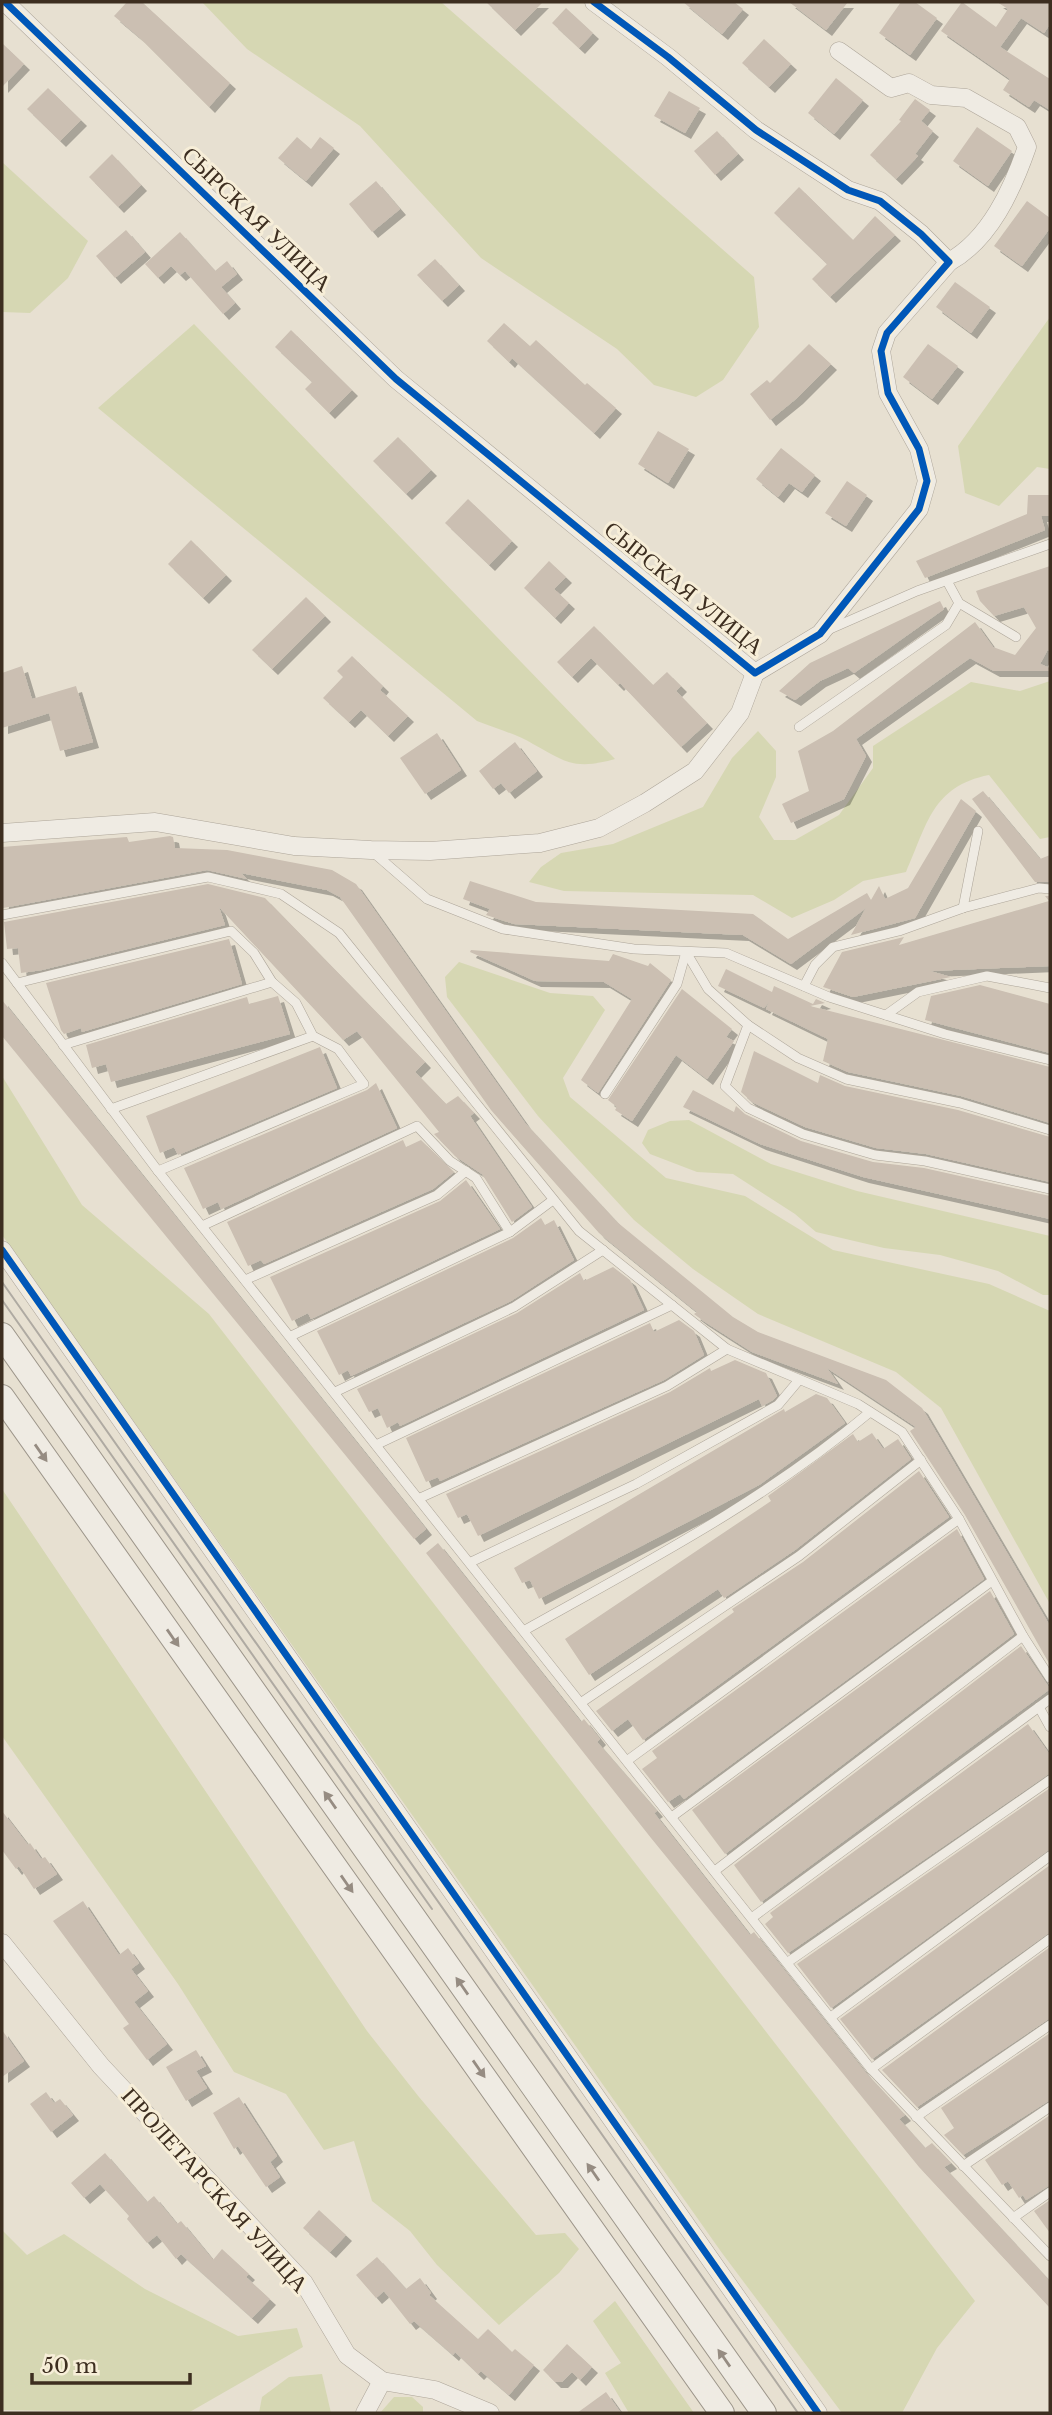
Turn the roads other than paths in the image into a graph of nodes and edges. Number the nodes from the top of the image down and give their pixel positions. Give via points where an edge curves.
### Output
1 (5, 2) edge
2 (594, 2) edge
3 (839, 51) dead end
4 (949, 262) junction
5 (1050, 544) edge
6 (947, 581) junction
7 (959, 603) junction
8 (820, 634) junction
9 (1016, 637) dead end
10 (755, 673) junction
11 (799, 727) dead end
12 (978, 831) dead end
13 (2, 833) edge
14 (371, 850) junction
15 (1050, 889) edge
16 (963, 908) junction
17 (2, 915) edge
18 (686, 952) junction
19 (2, 963) edge
20 (272, 982) junction
21 (17, 983) junction
22 (804, 986) junction
23 (1050, 988) edge
24 (886, 1015) junction
25 (748, 1026) junction
26 (313, 1036) junction
27 (63, 1045) junction
28 (1050, 1060) edge
29 (605, 1094) dead end
30 (111, 1109) junction
31 (1050, 1130) edge
32 (158, 1171) junction
33 (466, 1171) junction
34 (1050, 1189) edge
35 (553, 1200) junction
36 (202, 1226) junction
37 (510, 1232) junction
38 (2, 1250) edge
39 (603, 1250) junction
40 (245, 1280) junction
41 (672, 1305) junction
42 (2, 1335) edge
43 (291, 1336) junction
44 (727, 1349) junction
45 (799, 1380) junction
46 (335, 1392) junction
47 (2, 1397) edge
48 (870, 1412) junction
49 (378, 1444) junction
50 (921, 1460) junction
51 (420, 1498) junction
52 (959, 1519) junction
53 (471, 1562) junction
54 (992, 1581) junction
55 (525, 1630) junction
56 (1023, 1636) junction
57 (1050, 1678) edge
58 (1050, 1699) edge
59 (582, 1702) junction
60 (1040, 1707) junction
61 (1050, 1727) edge
62 (628, 1760) junction
63 (1050, 1780) edge
64 (673, 1816) junction
65 (1050, 1856) edge
66 (716, 1870) junction
67 (753, 1917) junction
68 (1050, 1939) edge
69 (2, 1942) edge
70 (788, 1962) junction
71 (831, 2017) junction
72 (1050, 2025) edge
73 (871, 2069) junction
74 (1050, 2107) edge
75 (916, 2117) junction
76 (963, 2166) junction
77 (1050, 2192) edge
78 (1013, 2218) junction
79 (1050, 2256) edge
80 (382, 2381) junction
81 (365, 2413) edge
82 (490, 2413) edge
83 (722, 2413) edge
84 (764, 2413) edge
85 (818, 2413) edge

1 - 10 street, СЫРСКАЯ УЛИЦА via 396,379
2 - 4 street via 756,130 848,190 880,201
3 - 4 street, СЫРСКАЯ УЛИЦА via 891,88 909,83 931,95 966,98 1017,127 1027,147 1017,175 999,210 968,251
4 - 8 street, СЫРСКАЯ УЛИЦА via 887,333 881,351 888,393 919,449 927,481 919,509
5 - 6 lane
6 - 7 lane
6 - 8 lane
7 - 9 lane
7 - 11 lane via 946,625
8 - 10 street, СЫРСКАЯ УЛИЦА
10 - 14 street via 740,713 695,771 598,828 540,843
12 - 16 lane
13 - 14 street via 155,822 294,846
14 - 18 lane via 427,900 503,929 634,949
15 - 16 lane
16 - 22 lane via 833,947 815,965
17 - 35 lane via 208,877 281,894 339,933
18 - 22 lane via 726,954
18 - 25 lane via 708,989
18 - 29 lane via 677,984
19 - 21 lane
20 - 21 lane via 232,931
20 - 26 lane via 296,1003
20 - 27 lane
21 - 27 lane
22 - 24 lane
23 - 24 lane via 987,976 918,992
24 - 28 lane
25 - 31 lane via 798,1058 846,1079 960,1103
25 - 34 lane via 725,1086 748,1108 803,1134 875,1155 925,1161
26 - 30 lane
26 - 32 lane via 338,1049 364,1084
27 - 30 lane
30 - 32 lane
32 - 36 lane
33 - 36 lane via 450,1161 418,1126
33 - 37 lane via 476,1178
33 - 40 lane via 437,1195
35 - 37 lane
35 - 39 lane via 579,1231
36 - 40 lane
37 - 43 lane
38 - 85 street
39 - 41 lane
39 - 46 lane via 514,1307
40 - 43 lane
41 - 44 lane
41 - 49 lane
84 -> 42 main road
43 - 46 lane
44 - 45 lane
44 - 51 lane via 667,1386
45 - 48 lane
45 - 53 lane via 778,1405 636,1484
46 - 49 lane
47 -> 83 main road
48 - 50 lane via 902,1432
48 - 55 lane via 728,1517
49 - 51 lane
50 - 52 lane
50 - 59 lane via 799,1556
51 - 53 lane
52 - 54 lane
52 - 62 lane
53 - 55 lane
54 - 56 lane
54 - 64 lane
55 - 59 lane
56 - 57 lane
56 - 66 lane
58 - 60 lane
59 - 62 lane
60 - 61 lane
60 - 67 lane
62 - 64 lane
63 - 70 lane
64 - 66 lane
65 - 71 lane
66 - 67 lane
67 - 70 lane
68 - 73 lane
69 - 80 street, ПРОЛЕТАРСКАЯ УЛИЦА via 101,2066 304,2283 347,2355
70 - 71 lane
71 - 73 lane
72 - 75 lane
73 - 75 lane
74 - 76 lane
75 - 76 lane
76 - 78 lane
77 - 78 lane
78 - 79 lane
80 - 81 street
80 - 82 street, ПРОЛЕТАРСКАЯ УЛИЦА via 435,2390

